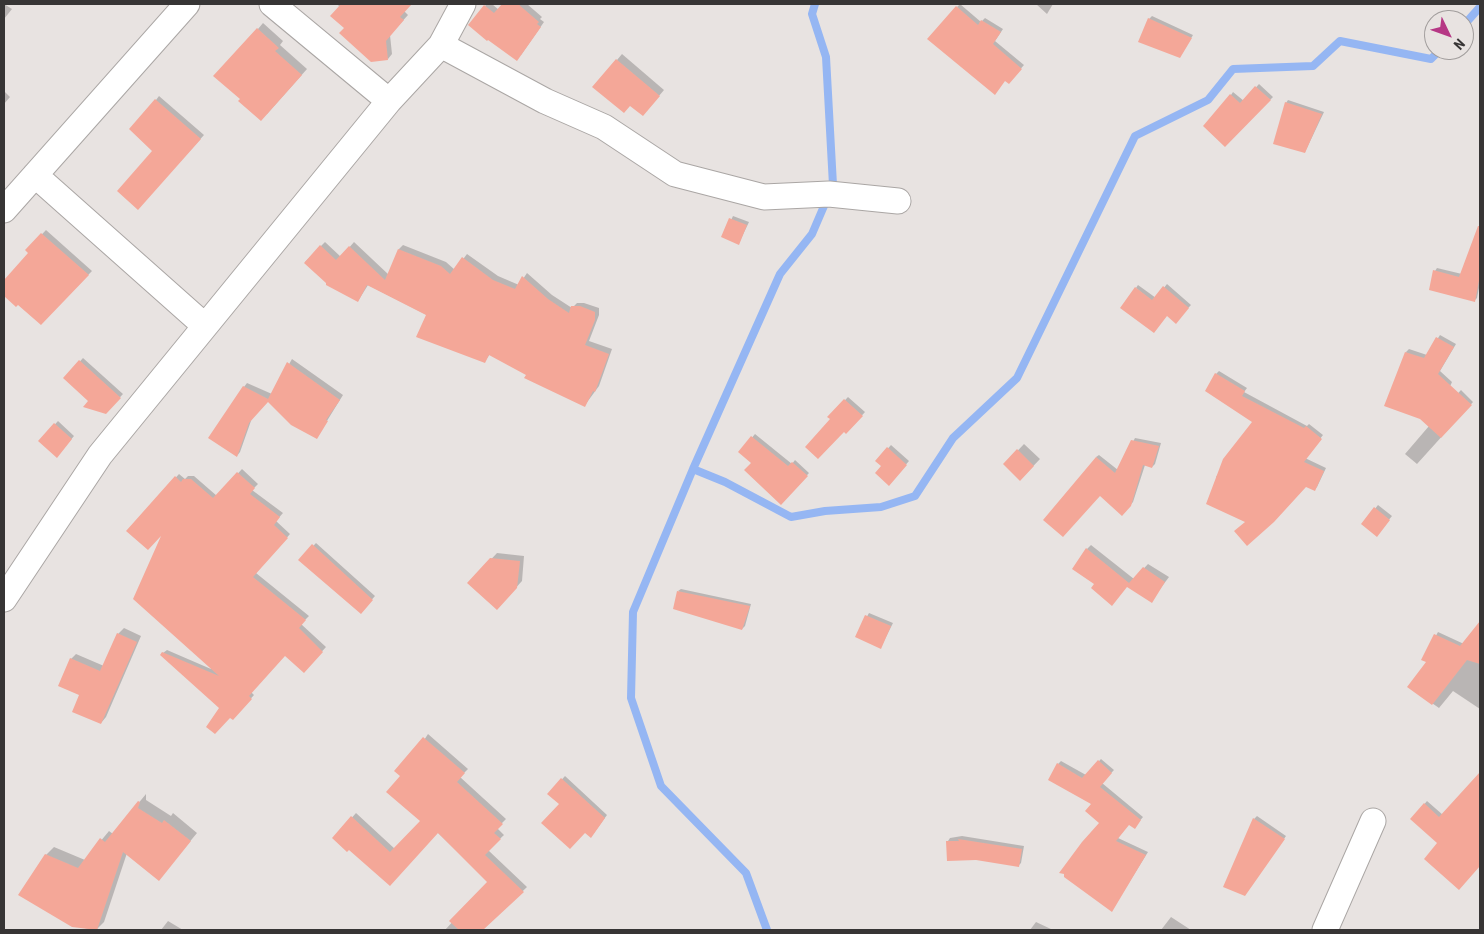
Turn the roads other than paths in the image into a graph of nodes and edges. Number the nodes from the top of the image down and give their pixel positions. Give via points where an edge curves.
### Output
1 (187, 4) edge
2 (272, 4) edge
3 (463, 4) edge
4 (441, 45) junction
5 (389, 101) junction
6 (35, 175) junction
7 (898, 201) dead end
8 (4, 210) edge
9 (205, 326) junction
10 (4, 600) edge
11 (1373, 821) dead end
12 (1325, 930) edge

1 - 6 street
2 - 5 street
3 - 4 street
4 - 5 street
4 - 7 street via 545,101 604,127 675,174 764,197 829,194
5 - 9 street
6 - 8 street
6 - 9 street
9 - 10 street via 100,455
11 - 12 street

